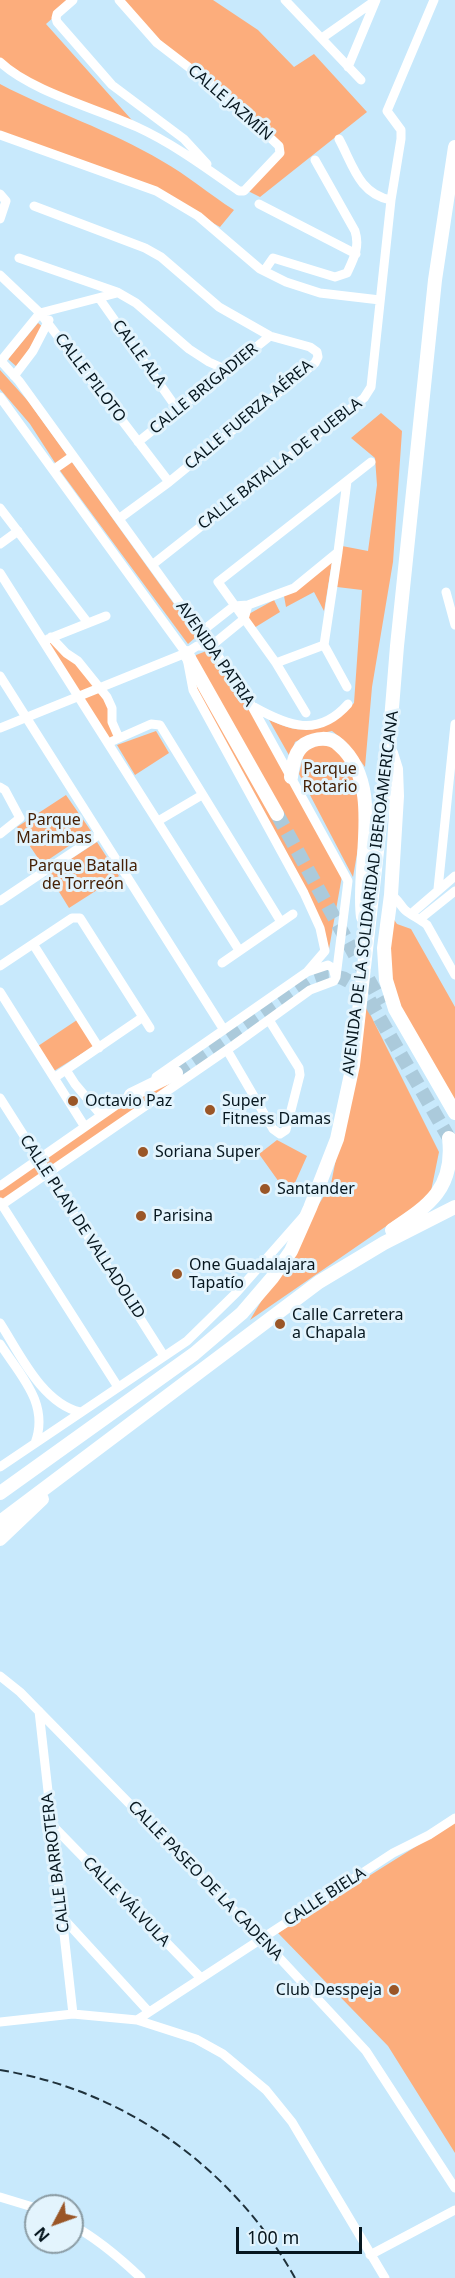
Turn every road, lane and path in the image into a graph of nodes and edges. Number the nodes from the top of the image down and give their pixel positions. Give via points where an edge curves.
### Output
1 (74, 0) edge
2 (119, 0) edge
3 (285, 0) edge
4 (376, 0) edge
5 (434, 0) edge
6 (322, 38) junction
7 (0, 62) edge
8 (348, 67) junction
9 (361, 80) dead end
10 (0, 135) edge
11 (339, 139) dead end
12 (455, 147) edge
13 (315, 160) dead end
14 (221, 179) junction
15 (0, 194) edge
16 (391, 201) junction
17 (259, 204) dead end
18 (34, 206) dead end
19 (0, 219) edge
20 (356, 254) junction
21 (19, 258) dead end
22 (264, 271) junction
23 (3, 277) edge
24 (117, 292) junction
25 (99, 298) junction
26 (380, 300) junction
27 (46, 312) junction
28 (48, 322) junction
29 (270, 336) junction
30 (0, 361) edge
31 (227, 370) junction
32 (14, 376) junction
33 (0, 397) edge
34 (178, 410) junction
35 (138, 442) junction
36 (73, 456) junction
37 (371, 462) dead end
38 (53, 470) junction
39 (347, 481) junction
40 (169, 482) junction
41 (0, 508) edge
42 (120, 518) junction
43 (18, 531) junction
44 (0, 544) edge
45 (339, 552) junction
46 (152, 565) junction
47 (0, 573) edge
48 (446, 592) dead end
49 (248, 605) junction
50 (234, 606) junction
51 (106, 616) dead end
52 (244, 619) junction
53 (88, 623) junction
54 (455, 625) edge
55 (201, 632) junction
56 (47, 640) junction
57 (324, 645) junction
58 (211, 646) junction
59 (192, 650) junction
60 (276, 663) junction
61 (0, 676) edge
62 (98, 687) junction
63 (347, 687) dead end
64 (78, 696) junction
65 (348, 704) dead end
66 (252, 706) junction
67 (306, 713) dead end
68 (26, 717) junction
69 (455, 724) edge
70 (0, 728) edge
71 (118, 738) junction
72 (108, 743) junction
73 (389, 745) junction
74 (291, 777) junction
75 (1, 787) edge
76 (202, 795) junction
77 (278, 814) tunnel mouth
78 (158, 821) junction
79 (0, 834) edge
80 (100, 834) junction
81 (455, 876) edge
82 (438, 889) junction
83 (455, 891) edge
84 (391, 895) junction
85 (0, 901) edge
86 (293, 914) dead end
87 (416, 916) junction
88 (387, 921) junction
89 (281, 922) junction
90 (366, 940) junction
91 (33, 944) junction
92 (239, 950) junction
93 (222, 963) dead end
94 (0, 966) edge
95 (307, 972) junction
96 (455, 975) edge
97 (334, 981) junction
98 (0, 992) edge
99 (358, 1008) junction
100 (143, 1017) junction
101 (269, 1020) junction
102 (150, 1028) dead end
103 (224, 1030) junction
104 (99, 1048) junction
105 (227, 1050) junction
106 (66, 1070) junction
107 (176, 1073) tunnel mouth
108 (54, 1078) junction
109 (130, 1095) junction
110 (0, 1098) edge
111 (455, 1113) edge
112 (101, 1115) junction
113 (85, 1127) junction
114 (449, 1138) dead end
115 (39, 1159) junction
116 (48, 1173) junction
117 (0, 1185) edge
118 (0, 1204) edge
119 (455, 1207) edge
120 (310, 1208) junction
121 (350, 1262) junction
122 (0, 1323) edge
123 (0, 1344) edge
124 (164, 1356) junction
125 (118, 1387) junction
126 (80, 1412) junction
127 (35, 1443) junction
128 (1, 1465) edge
129 (70, 1470) junction
130 (0, 1493) edge
131 (0, 1522) edge
132 (0, 1539) edge
133 (0, 1676) edge
134 (39, 1711) junction
135 (455, 1818) edge
136 (51, 1825) junction
137 (62, 1917) junction
138 (261, 1938) junction
139 (201, 1978) junction
140 (149, 2012) junction
141 (73, 2014) junction
142 (137, 2020) junction
143 (0, 2022) edge
144 (455, 2188) edge
145 (0, 2197) edge
146 (24, 2204) edge
147 (455, 2210) edge
148 (84, 2232) edge
149 (370, 2255) junction
150 (141, 2278) edge
151 (385, 2278) edge

1 - 14 street, CALLE JAZMÍN via 57,14 57,22 112,85 184,139
2 - 14 street, CALLE JAZMÍN via 157,43 221,92 281,148 244,191
3 - 6 street
4 - 6 street
4 - 8 street
5 - 16 street, CALLE BATALLA DE PUEBLA via 387,111 401,130
6 - 8 street
7 - 14 street, CALLE JAZMÍN via 30,83 139,128
8 - 9 street
10 - 22 street via 156,191 198,216 246,260
11 - 16 street via 369,192
12 - 73 highway, AVENIDA DE LA SOLIDARIDAD IBEROAMERICANA via 435,280
13 - 20 street via 354,231 358,241
15 - 19 street via 6,201
16 - 26 street, CALLE BATALLA DE PUEBLA
17 - 20 street
18 - 29 street, CALLE FUERZA AÉREA via 145,248 219,307
20 - 22 street via 347,273 341,276 273,258
21 - 24 street
22 - 26 street via 320,293
23 - 27 street, CALLE PILOTO
24 - 25 street
24 - 31 street via 136,303 189,349
25 - 27 street
25 - 34 street, CALLE ALA
26 - 46 street, CALLE BATALLA DE PUEBLA via 371,387 364,398
27 - 28 street, CALLE PILOTO
27 - 30 street
28 - 32 street
28 - 35 street, CALLE PILOTO
29 - 31 street, CALLE BRIGADIER
29 - 40 street, CALLE FUERZA AÉREA via 310,347 317,352 315,363
30 - 32 street, AVENIDA PATRIA
31 - 34 street, CALLE BRIGADIER
32 - 36 street, AVENIDA PATRIA
33 - 38 street, AVENIDA PATRIA
34 - 35 street, CALLE BRIGADIER
35 - 40 street, CALLE PILOTO
36 - 38 street
36 - 42 street, AVENIDA PATRIA
37 - 39 street
38 - 59 street, AVENIDA PATRIA
39 - 45 street
39 - 50 street via 218,582
40 - 42 street, CALLE FUERZA AÉREA
41 - 43 street
42 - 46 street, AVENIDA PATRIA
43 - 44 street
43 - 53 street
45 - 49 street via 294,588
45 - 57 street
46 - 55 street, AVENIDA PATRIA
47 - 56 street
48 - 54 street
49 - 50 street
49 - 52 street
50 - 52 street
50 - 55 street
51 - 53 street
52 - 58 street
52 - 60 street
53 - 56 street
55 - 58 street, AVENIDA PATRIA
55 - 59 street
56 - 62 street via 78,661
56 - 64 street
57 - 60 street
57 - 63 street
58 - 59 street
58 - 66 street, AVENIDA PATRIA
59 - 62 street
59 - 77 highway
59 - 95 street, AVENIDA PATRIA via 193,690 320,928 325,951
60 - 67 street
61 - 68 street
62 - 64 street
62 - 71 street via 112,708 111,722
64 - 68 street
64 - 72 street
65 - 66 street via 322,724 306,726 294,726
66 - 74 street, AVENIDA PATRIA
68 - 70 street
68 - 80 street
69 - 82 street
71 - 72 street
71 - 76 street via 157,723
72 - 78 street
73 - 84 highway via 396,770 397,796
73 - 90 highway, AVENIDA DE LA SOLIDARIDAD IBEROAMERICANA
74 - 90 highway via 297,753 319,739 336,742 355,767 364,791 367,828 361,901
74 - 97 street, AVENIDA PATRIA via 348,881
75 - 79 street via 20,818
76 - 78 street
76 - 89 street
78 - 92 street
80 - 85 street
80 - 103 street
81 - 82 street
82 - 87 street
83 - 87 street
84 - 87 street
84 - 88 highway
86 - 89 street
87 - 96 street via 427,925
88 - 99 highway
88 - 111 highway via 384,960 391,999
89 - 92 street
90 - 99 highway, AVENIDA DE LA SOLIDARIDAD IBEROAMERICANA
91 - 94 street
91 - 100 street via 77,917
91 - 104 street
92 - 93 street
95 - 97 street via 328,965 335,971
95 - 103 street
97 - 101 street via 310,990
98 - 108 street
99 - 120 highway, AVENIDA DE LA SOLIDARIDAD IBEROAMERICANA via 352,1065 337,1139
100 - 102 street
100 - 104 street
101 - 105 street
101 - 105 street via 300,1075 283,1133 273,1129
103 - 109 street
104 - 106 street
105 - 116 street
106 - 108 street
106 - 112 street
107 - 109 highway
108 - 113 street
109 - 112 street
110 - 115 street, CALLE PLAN DE VALLADOLID
112 - 113 street
113 - 115 street
114 - 121 highway via 450,1170 436,1198
115 - 116 street, CALLE PLAN DE VALLADOLID
115 - 117 street
116 - 118 street
116 - 124 street, CALLE PLAN DE VALLADOLID
118 - 125 street
119 - 121 highway
120 - 124 street via 237,1292 187,1341
120 - 130 highway, AVENIDA DE LA SOLIDARIDAD IBEROAMERICANA via 282,1264 227,1327
121 - 129 highway
122 - 126 street via 50,1396
123 - 127 street via 39,1406 40,1428
124 - 125 street
125 - 126 street
126 - 127 street
127 - 128 street
129 - 131 highway
129 - 132 highway
133 - 134 street, CALLE PASEO DE LA CADENA
134 - 136 street, CALLE BARROTERA
134 - 138 street, CALLE PASEO DE LA CADENA
135 - 138 street, CALLE BIELA
136 - 137 street, CALLE BARROTERA
136 - 139 street, CALLE VÁLVULA
137 - 140 street
137 - 141 street, CALLE BARROTERA
138 - 139 street, CALLE BIELA
138 - 144 street, CALLE PASEO DE LA CADENA via 366,2051
139 - 140 street, CALLE BIELA
140 - 142 street, CALLE BIELA
141 - 142 street
141 - 143 street
142 - 149 street via 196,2039 223,2054 266,2090 292,2122
145 - 146 street
147 - 149 street
148 - 150 street
149 - 151 street

